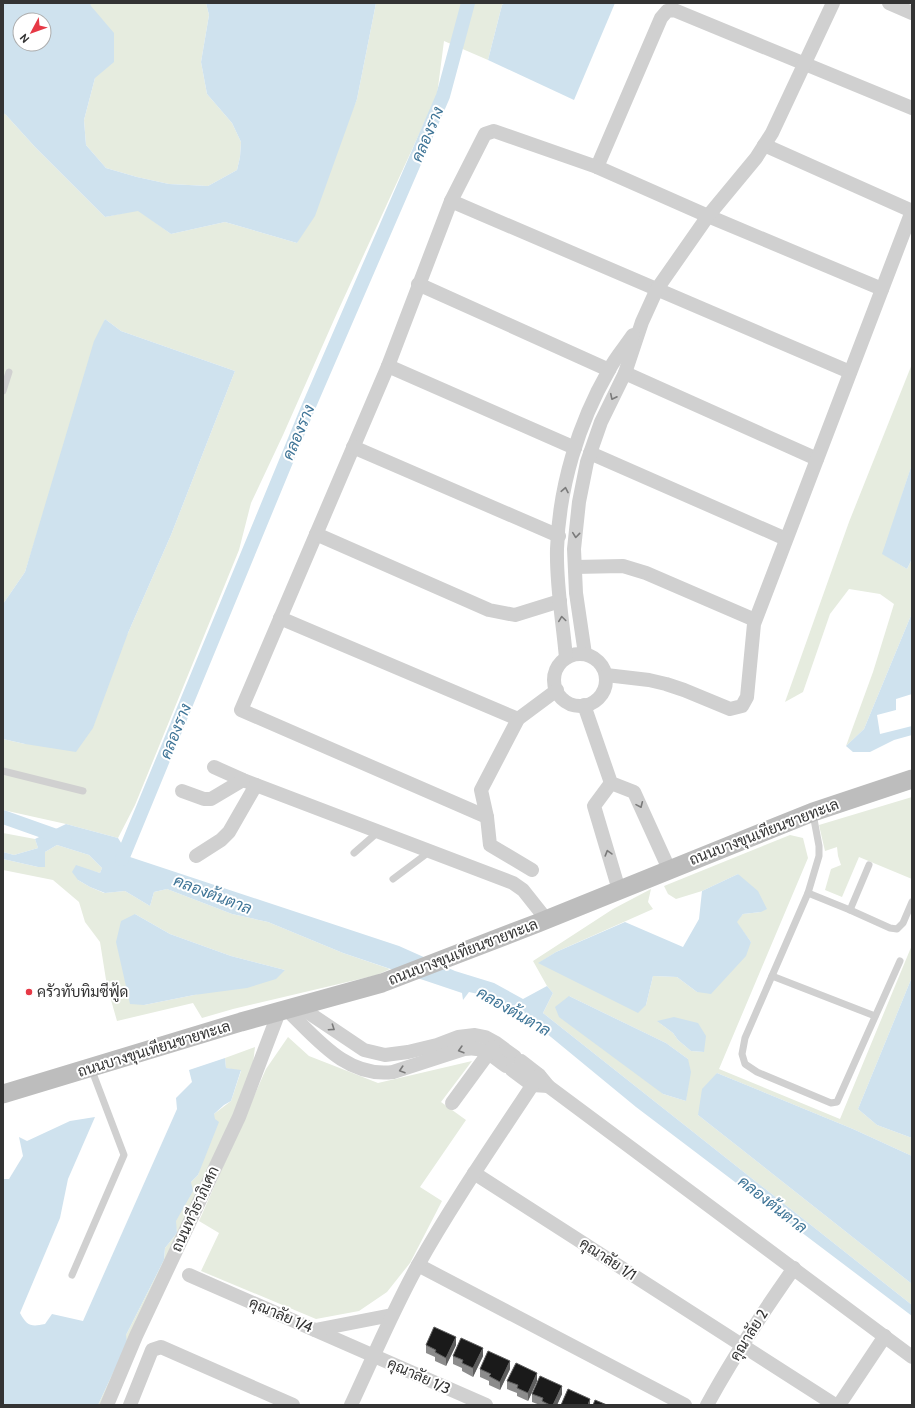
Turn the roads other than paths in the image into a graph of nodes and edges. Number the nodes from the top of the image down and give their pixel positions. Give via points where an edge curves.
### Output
1 (833, 3) edge
2 (889, 3) edge
3 (668, 7) edge
4 (912, 13) edge
5 (804, 63) junction
6 (912, 108) edge
7 (764, 145) junction
8 (597, 167) junction
9 (451, 201) junction
10 (912, 211) edge
11 (708, 216) junction
12 (418, 284) junction
13 (657, 289) junction
14 (882, 290) junction
15 (642, 322) junction
16 (388, 366) junction
17 (609, 370) junction
18 (9, 372) dead end
19 (850, 372) junction
20 (625, 373) junction
21 (3, 391) edge
22 (353, 447) junction
23 (575, 448) junction
24 (590, 453) junction
25 (817, 458) junction
26 (316, 534) junction
27 (559, 536) junction
28 (786, 539) junction
29 (575, 566) junction
30 (560, 601) junction
31 (280, 618) junction
32 (755, 620) junction
33 (585, 654) junction
34 (566, 658) junction
35 (606, 675) junction
36 (557, 690) junction
37 (584, 706) junction
38 (518, 719) junction
39 (214, 767) dead end
40 (3, 771) edge
41 (912, 779) edge
42 (250, 782) junction
43 (611, 782) junction
44 (83, 791) dead end
45 (182, 791) dead end
46 (812, 812) junction
47 (487, 817) junction
48 (378, 832) junction
49 (430, 852) junction
50 (354, 853) dead end
51 (196, 856) dead end
52 (869, 865) dead end
53 (669, 869) junction
54 (532, 870) dead end
55 (393, 879) dead end
56 (619, 890) junction
57 (808, 893) junction
58 (912, 902) edge
59 (850, 910) junction
60 (546, 919) junction
61 (900, 961) dead end
62 (772, 976) junction
63 (289, 1009) junction
64 (875, 1016) junction
65 (475, 1035) junction
66 (492, 1048) junction
67 (90, 1067) junction
68 (536, 1080) junction
69 (4, 1090) edge
70 (562, 1096) junction
71 (452, 1103) dead end
72 (474, 1173) junction
73 (418, 1265) junction
74 (794, 1268) junction
75 (72, 1275) dead end
76 (189, 1275) dead end
77 (392, 1315) junction
78 (316, 1330) junction
79 (884, 1336) junction
80 (742, 1346) junction
81 (374, 1356) junction
82 (912, 1357) edge
83 (107, 1405) edge
84 (130, 1405) edge
85 (293, 1405) edge
86 (351, 1405) edge
87 (486, 1405) edge
88 (685, 1405) edge
89 (707, 1405) edge
90 (835, 1405) edge
91 (839, 1405) edge

1 - 5 street
2 - 4 street
3 - 5 street
3 - 8 street
5 - 6 street
5 - 7 street
7 - 10 street
7 - 11 street
8 - 9 street via 490,131 485,134
8 - 11 street
9 - 12 street
9 - 13 street
10 - 14 street
11 - 13 street
11 - 14 street
12 - 16 street
12 - 17 street
13 - 15 street
13 - 19 street
14 - 19 street
15 - 17 street
15 - 20 street
16 - 22 street
16 - 23 street
17 - 23 street via 585,419
18 - 21 lane
19 - 25 street
20 -> 24 street via 601,422
20 - 25 street
22 - 26 street
22 - 27 street
27 -> 23 street via 562,502
24 - 28 street
24 -> 29 street via 579,502 574,549
25 - 28 street
26 - 30 street via 489,610 515,615
26 - 31 street
27 - 30 street via 557,549
28 - 32 street
29 - 32 street via 623,566 646,573
29 - 33 street via 576,593
34 -> 30 street
31 - 38 street
31 - 47 street via 241,710
32 - 35 street via 747,697 742,706 730,709 666,684
33 - 34 street
33 - 35 street via 597,660
34 - 36 street via 555,672
35 - 37 street via 604,691 599,698
36 - 37 street via 568,702
36 - 38 street
37 - 43 street
38 - 47 street via 481,790
39 - 42 street
40 - 44 lane
41 - 46 main road, ถนนบางขุนเทียนชายทะเล
42 - 45 street via 211,799
42 - 48 street
42 - 51 street via 229,832
43 -> 53 street via 634,792
56 -> 43 street via 594,806
46 - 53 main road, ถนนบางขุนเทียนชายทะเล
46 - 57 lane via 819,856
47 - 54 street via 490,845
48 - 49 street
48 - 50 lane
49 - 55 lane
49 - 60 street via 513,883 523,890
52 - 59 lane
53 - 56 main road, ถนนบางขุนเทียนชายทะเล
56 - 60 main road, ถนนบางขุนเทียนชายทะเล
57 - 59 lane
57 - 62 lane
58 - 59 lane via 903,923 897,929
60 - 63 main road, ถนนบางขุนเทียนชายทะเล via 408,974
61 - 64 lane
62 - 64 lane
62 - 64 lane via 745,1038 742,1054 745,1064 757,1072 831,1103 837,1102
63 -> 65 street via 364,1050 385,1055 408,1052 458,1037
66 -> 63 street via 464,1049 394,1072 371,1072 355,1067 330,1052
63 - 67 main road, ถนนบางขุนเทียนชายทะเล
63 - 83 street, ถนนทวีธาภิเศก via 136,1336
65 - 66 street via 485,1037
65 - 70 lane via 484,1032 500,1039 546,1074
66 - 68 street
66 - 71 street
67 - 69 main road, ถนนบางขุนเทียนชายทะเล
67 - 75 lane via 124,1155
68 - 70 street
68 - 72 street
70 - 74 street
72 - 73 street
72 - 80 street, คุณาลัย 1/1
73 - 77 street
73 - 88 street
74 - 79 street
74 - 80 street, คุณาลัย 2
76 - 78 street, คุณาลัย 1/4
77 - 78 street
77 - 81 street
78 - 81 street, คุณาลัย 1/4
79 - 82 street
79 - 91 street
80 - 89 street, คุณาลัย 2
80 - 90 street, คุณาลัย 1/1
81 - 86 street
81 - 87 street, คุณาลัย 1/3
84 - 85 street via 152,1350 161,1347

